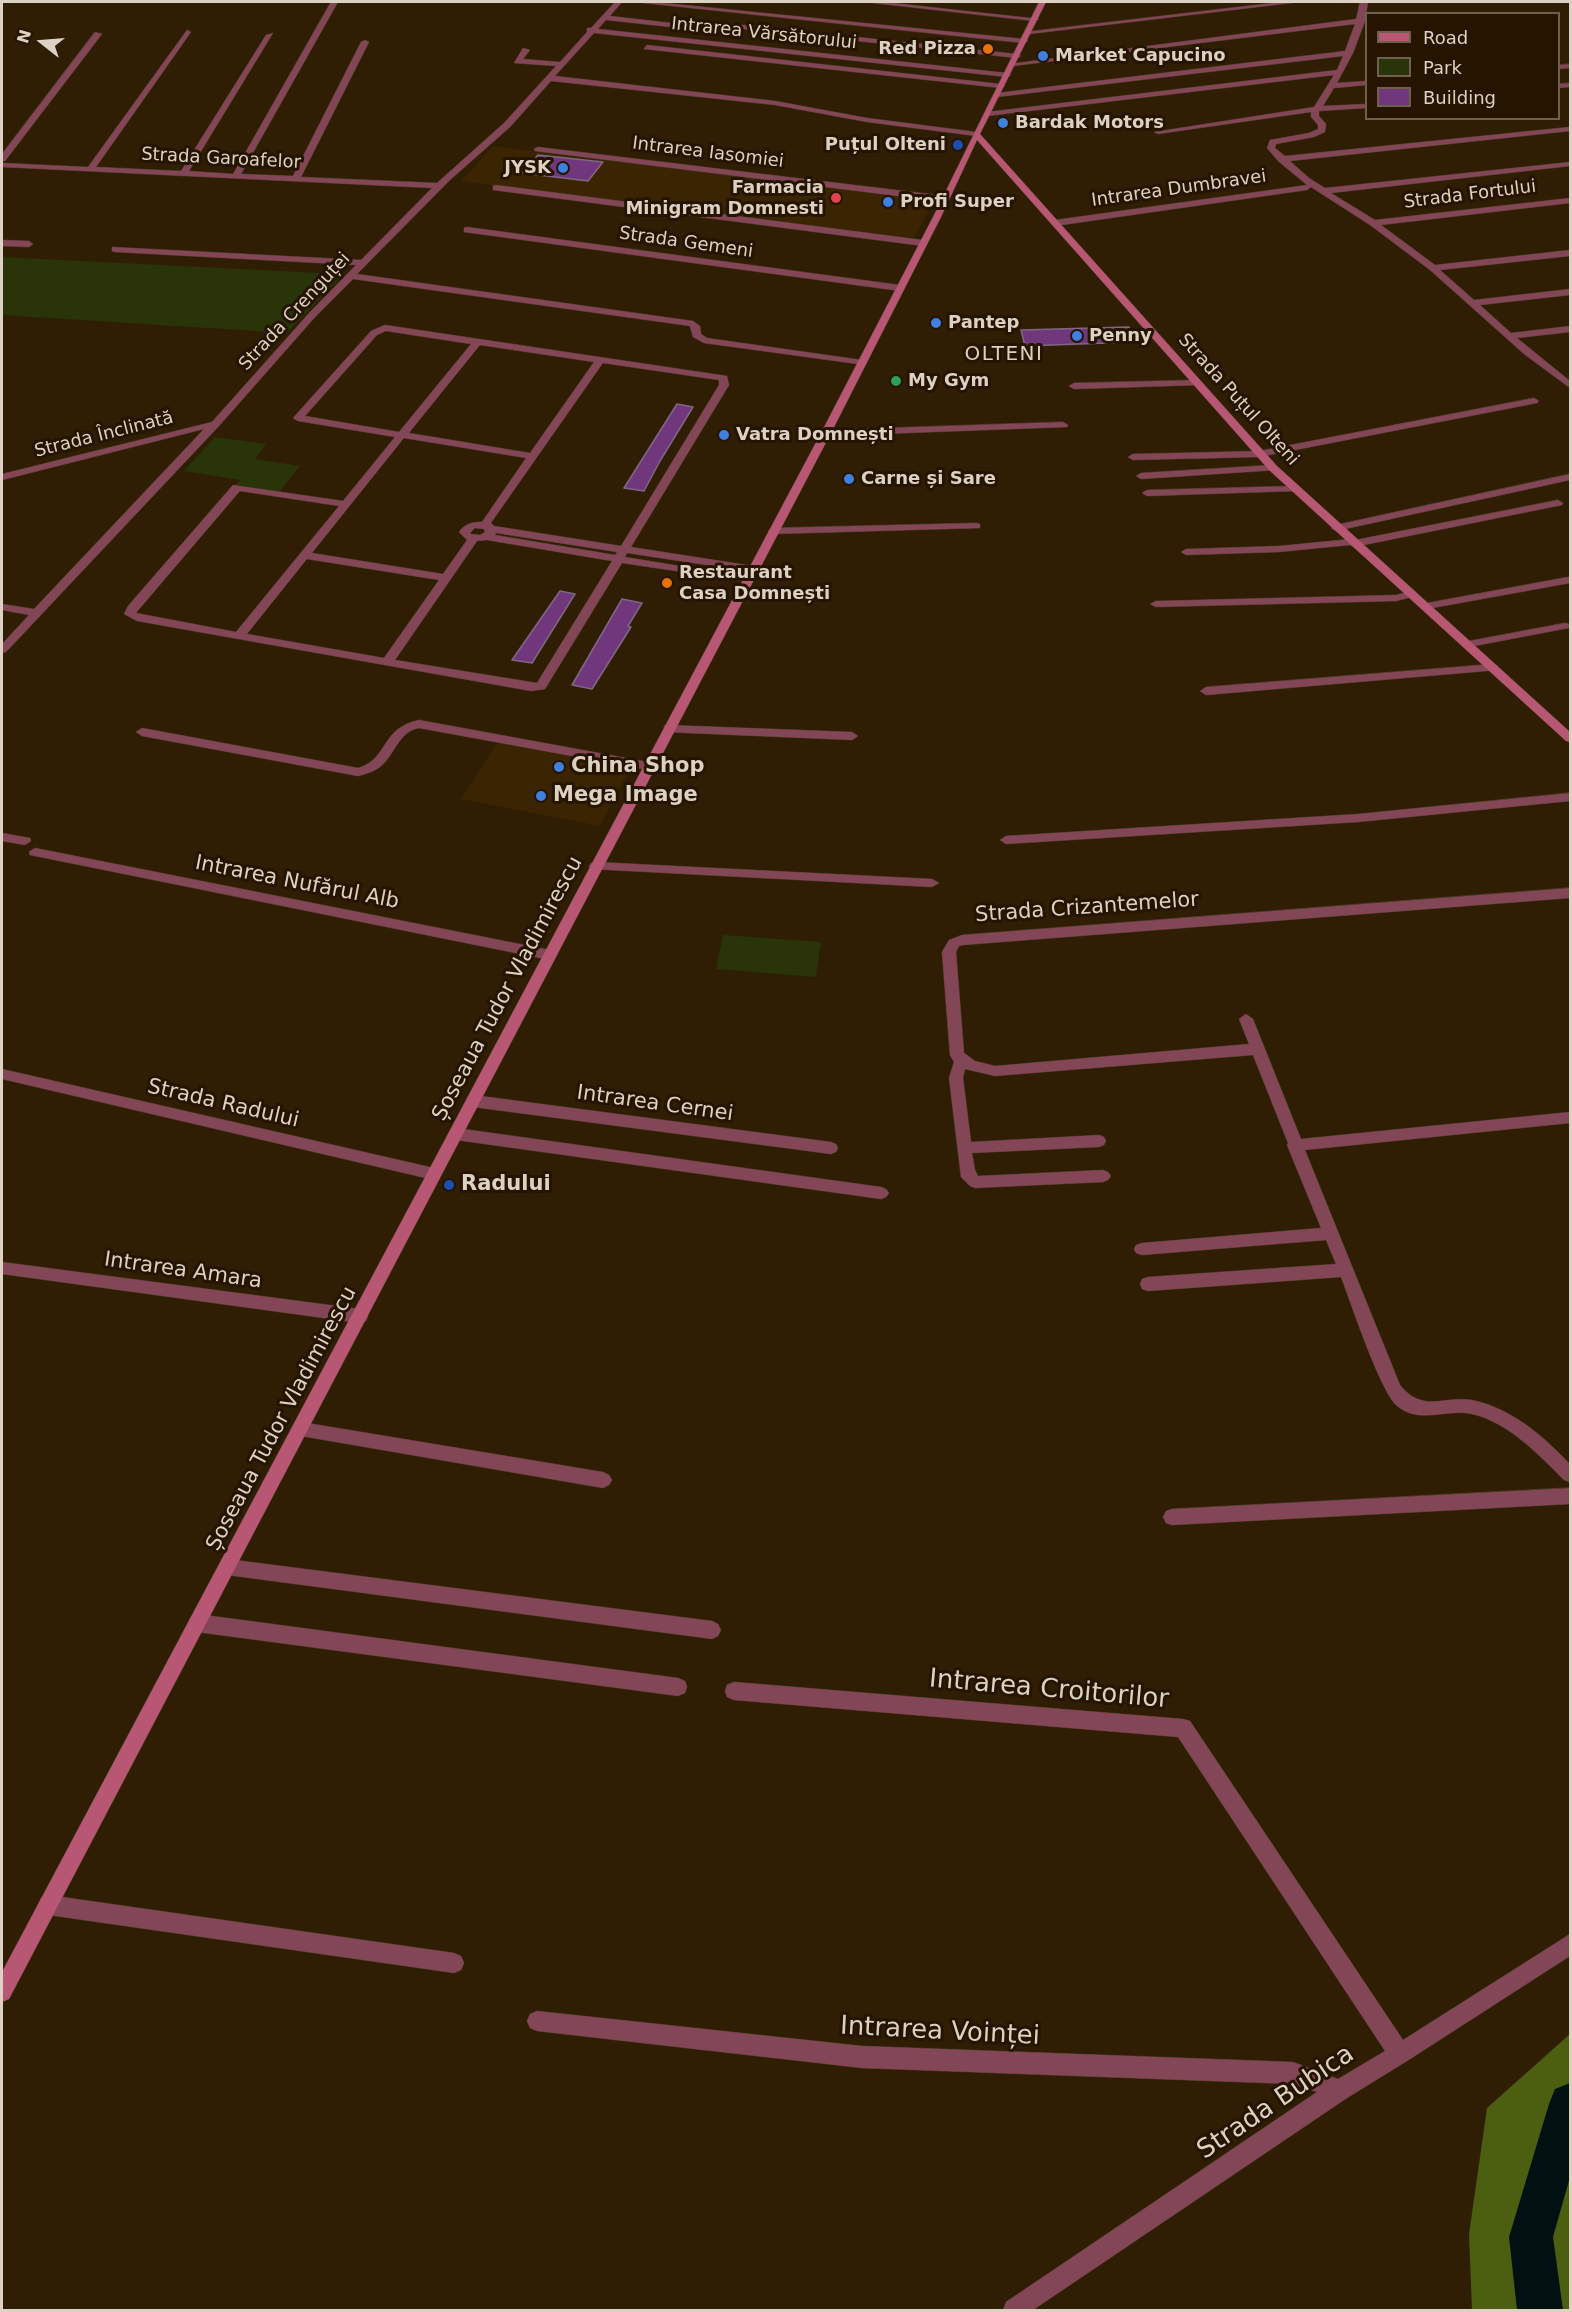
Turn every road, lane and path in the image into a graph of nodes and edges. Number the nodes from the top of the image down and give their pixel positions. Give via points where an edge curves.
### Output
1 (334, 2) edge
2 (616, 2) edge
3 (638, 2) edge
4 (868, 2) edge
5 (1042, 2) edge
6 (1296, 2) edge
7 (1364, 2) edge
8 (603, 17) junction
9 (1035, 19) junction
10 (1361, 21) junction
11 (590, 30) junction
12 (187, 32) dead end
13 (1029, 32) junction
14 (98, 34) dead end
15 (270, 35) dead end
16 (1024, 41) junction
17 (365, 42) dead end
18 (647, 47) dead end
19 (526, 50) dead end
20 (1349, 53) junction
21 (1017, 56) junction
22 (559, 64) junction
23 (1013, 64) junction
24 (1340, 72) junction
25 (1007, 75) junction
26 (548, 78) junction
27 (1365, 83) edge
28 (1001, 86) junction
29 (1333, 86) junction
30 (997, 95) junction
31 (1365, 106) edge
32 (1317, 109) junction
33 (987, 114) junction
34 (1570, 129) edge
35 (1158, 132) dead end
36 (976, 134) junction
37 (538, 149) dead end
38 (2, 159) edge
39 (1281, 159) junction
40 (1570, 164) edge
41 (2, 165) edge
42 (90, 169) junction
43 (183, 174) junction
44 (236, 176) junction
45 (296, 179) junction
46 (439, 186) junction
47 (1307, 187) dead end
48 (496, 188) dead end
49 (1322, 191) junction
50 (946, 199) junction
51 (1570, 200) edge
52 (1055, 223) junction
53 (1373, 223) junction
54 (467, 230) dead end
55 (2, 243) edge
56 (923, 243) junction
57 (29, 244) dead end
58 (115, 249) dead end
59 (1570, 253) edge
60 (363, 263) junction
61 (1433, 268) junction
62 (350, 276) junction
63 (900, 288) junction
64 (1570, 292) edge
65 (1471, 303) junction
66 (1570, 329) edge
67 (1509, 336) junction
68 (478, 341) junction
69 (601, 359) junction
70 (862, 363) junction
71 (1198, 383) junction
72 (1570, 385) edge
73 (1074, 386) dead end
74 (1534, 401) dead end
75 (215, 424) junction
76 (1063, 425) dead end
77 (826, 432) junction
78 (401, 435) junction
79 (1259, 454) junction
80 (531, 456) junction
81 (1133, 457) dead end
82 (1273, 468) junction
83 (1141, 476) dead end
84 (2, 477) edge
85 (1570, 477) edge
86 (1293, 489) junction
87 (1147, 493) dead end
88 (1558, 503) dead end
89 (342, 508) junction
90 (976, 526) dead end
91 (1336, 528) junction
92 (488, 530) junction
93 (774, 531) junction
94 (1353, 543) junction
95 (1186, 552) dead end
96 (622, 554) junction
97 (304, 555) junction
98 (750, 574) junction
99 (446, 578) junction
100 (1568, 580) dead end
101 (1412, 594) junction
102 (1156, 604) dead end
103 (1426, 606) junction
104 (2, 607) edge
105 (37, 613) junction
106 (1565, 626) dead end
107 (240, 635) junction
108 (1469, 644) junction
109 (2, 650) edge
110 (387, 662) junction
111 (1494, 668) junction
112 (1206, 691) dead end
113 (668, 729) junction
114 (142, 732) dead end
115 (852, 736) dead end
116 (1570, 738) edge
117 (648, 766) junction
118 (1570, 797) edge
119 (2, 837) edge
120 (1006, 840) dead end
121 (596, 866) junction
122 (933, 883) dead end
123 (1570, 893) edge
124 (550, 955) junction
125 (1246, 1019) dead end
126 (1257, 1049) junction
127 (962, 1061) junction
128 (2, 1074) edge
129 (473, 1101) junction
130 (1570, 1117) edge
131 (456, 1134) junction
132 (1099, 1141) dead end
133 (1294, 1144) junction
134 (831, 1148) dead end
135 (964, 1148) junction
136 (434, 1174) junction
137 (1103, 1176) dead end
138 (881, 1193) dead end
139 (1332, 1233) junction
140 (1142, 1249) dead end
141 (2, 1268) edge
142 (1346, 1270) junction
143 (1148, 1284) dead end
144 (360, 1316) junction
145 (301, 1429) junction
146 (1570, 1475) edge
147 (603, 1480) dead end
148 (1570, 1497) edge
149 (1172, 1517) dead end
150 (227, 1567) junction
151 (197, 1623) junction
152 (712, 1630) dead end
153 (678, 1687) dead end
154 (734, 1691) dead end
155 (48, 1905) junction
156 (1570, 1944) edge
157 (454, 1964) dead end
158 (2, 1992) edge
159 (537, 2021) dead end
160 (1400, 2054) junction
161 (1340, 2090) junction
162 (1014, 2310) edge

1 - 44 street
2 - 8 street, Strada Crenguței
3 - 16 street
4 - 9 street
5 - 9 main road, Șoseaua Tudor Vladimirescu
6 - 13 street
7 - 10 street
8 - 11 street, Strada Crenguței
8 - 21 street via 680,26 734,26
9 - 13 main road, Șoseaua Tudor Vladimirescu
10 - 20 street
10 - 23 street
11 - 22 street, Strada Crenguței
11 - 25 street, Intrarea Vărsătorului
12 - 42 street
13 - 16 main road, Șoseaua Tudor Vladimirescu
14 - 38 street
15 - 43 street
16 - 21 main road, Șoseaua Tudor Vladimirescu
17 - 45 street
18 - 28 street
19 - 22 street via 517,61
20 - 24 street
20 - 30 street
21 - 23 main road, Șoseaua Tudor Vladimirescu
22 - 26 street, Strada Crenguței
23 - 25 main road, Șoseaua Tudor Vladimirescu
24 - 29 street
24 - 33 street
25 - 28 main road, Șoseaua Tudor Vladimirescu
26 - 36 street via 775,103
26 - 46 street, Strada Crenguței via 507,124
27 - 29 street
28 - 30 main road, Șoseaua Tudor Vladimirescu
29 - 32 street
30 - 33 main road, Șoseaua Tudor Vladimirescu
31 - 32 street
32 - 35 street
32 - 39 street via 1314,114 1322,130 1273,142 1272,148
33 - 36 main road, Șoseaua Tudor Vladimirescu
34 - 39 street
36 - 50 main road, Șoseaua Tudor Vladimirescu
36 - 52 main road, Strada Puțul Olteni
37 - 50 street, Intrarea Iasomiei
39 - 49 street, Strada Fortului
40 - 49 street
41 - 42 street, Strada Garoafelor
42 - 43 street, Strada Garoafelor
43 - 44 street, Strada Garoafelor
44 - 45 street, Strada Garoafelor
45 - 46 street, Strada Garoafelor
46 - 60 street, Strada Crenguței
47 - 52 street, Intrarea Dumbravei
48 - 56 street
49 - 53 street, Strada Fortului
50 - 56 main road, Șoseaua Tudor Vladimirescu
51 - 53 street, Strada Fortului
52 - 71 main road, Strada Puțul Olteni
53 - 61 street, Strada Fortului
54 - 63 street, Strada Gemeni
55 - 57 street
56 - 63 main road, Șoseaua Tudor Vladimirescu
58 - 60 street
59 - 61 street
60 - 62 street, Strada Crenguței
61 - 65 street, Strada Fortului
62 - 70 street via 693,324 696,335 704,340
62 - 75 street, Strada Crenguței
63 - 70 main road, Șoseaua Tudor Vladimirescu
64 - 65 street
65 - 67 street, Strada Fortului
66 - 67 street
67 - 72 street, Strada Fortului
68 - 69 street
68 - 78 street
68 - 78 street via 380,329 298,418
69 - 80 street
69 - 96 street via 715,375 725,380
70 - 77 main road, Șoseaua Tudor Vladimirescu
71 - 73 street
71 - 79 main road, Strada Puțul Olteni
74 - 79 street
75 - 84 street, Strada Înclinată
75 - 105 street, Strada Crenguței
76 - 77 street
77 - 93 main road, Șoseaua Tudor Vladimirescu
78 - 80 street
78 - 89 street
79 - 81 street
79 - 82 main road, Strada Puțul Olteni
80 - 92 street
82 - 83 street
82 - 86 main road, Strada Puțul Olteni
85 - 91 street
86 - 87 street
86 - 91 main road, Strada Puțul Olteni
88 - 94 street
89 - 97 street
89 - 107 street via 230,496 130,614
90 - 93 street
91 - 94 main road, Strada Puțul Olteni
92 - 96 street
92 - 99 street via 473,525 466,529 465,535 473,539
93 - 98 main road, Șoseaua Tudor Vladimirescu
94 - 95 street
94 - 101 main road, Strada Puțul Olteni
96 - 98 street
96 - 110 street via 541,686
97 - 99 street
97 - 107 street
98 - 113 main road, Șoseaua Tudor Vladimirescu
99 - 110 street
100 - 103 street
101 - 102 street via 1396,598
101 - 103 main road, Strada Puțul Olteni
103 - 108 main road, Strada Puțul Olteni
104 - 105 street
105 - 109 street, Strada Crenguței
106 - 108 street
107 - 110 street
108 - 111 main road, Strada Puțul Olteni
111 - 112 street
111 - 116 main road, Strada Puțul Olteni
113 - 115 street
113 - 117 main road, Șoseaua Tudor Vladimirescu
114 - 117 street via 357,772 370,771 403,728 419,724
117 - 121 main road, Șoseaua Tudor Vladimirescu
118 - 120 street via 1346,819
119 - 124 street, Intrarea Nufărul Alb via 30,847
121 - 122 street
121 - 124 main road, Șoseaua Tudor Vladimirescu
123 - 127 street, Strada Crizantemelor via 962,940 954,943 949,952 955,1047
124 - 129 main road, Șoseaua Tudor Vladimirescu
125 - 126 street
126 - 127 street via 995,1071
126 - 133 street
127 - 135 street via 956,1078
128 - 136 street, Strada Radului
129 - 131 main road, Șoseaua Tudor Vladimirescu
129 - 134 street, Intrarea Cernei
130 - 133 street
131 - 136 main road, Șoseaua Tudor Vladimirescu
131 - 138 street
132 - 135 street
133 - 139 street
135 - 137 street via 969,1178 975,1182
136 - 144 main road, Șoseaua Tudor Vladimirescu
139 - 140 street
139 - 142 street
141 - 144 street, Intrarea Amara
142 - 143 street
142 - 146 street via 1393,1389 1406,1406 1481,1409 1533,1439
144 - 145 main road, Șoseaua Tudor Vladimirescu
145 - 147 street
145 - 150 main road, Șoseaua Tudor Vladimirescu
148 - 149 street
150 - 151 main road, Șoseaua Tudor Vladimirescu
150 - 152 street
151 - 153 street
151 - 155 main road, Șoseaua Tudor Vladimirescu
154 - 160 street, Intrarea Croitorilor via 1183,1728
155 - 157 street
155 - 158 main road, Șoseaua Tudor Vladimirescu
156 - 160 street, Strada Bubica
159 - 161 street, Intrarea Voinței via 862,2057 1293,2073
160 - 161 street, Strada Bubica
161 - 162 street, Strada Bubica

